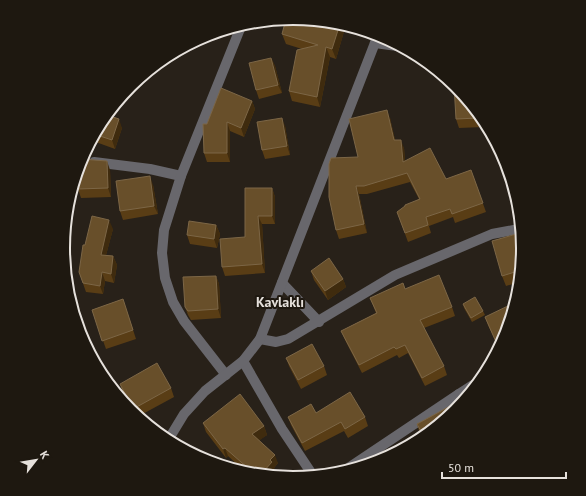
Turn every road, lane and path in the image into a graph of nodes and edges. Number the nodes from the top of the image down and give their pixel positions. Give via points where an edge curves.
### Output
1 (239, 32) edge
2 (375, 41) edge
3 (88, 162) edge
4 (181, 176) junction
5 (516, 230) edge
6 (282, 283) junction
7 (319, 322) junction
8 (260, 339) junction
9 (243, 361) junction
10 (226, 375) junction
11 (457, 400) edge
12 (171, 434) edge
13 (361, 460) edge
14 (310, 471) edge

1 - 4 street
2 - 6 street
3 - 4 street via 118,164
4 - 10 street via 164,230 162,253 165,278 173,302 184,321
5 - 7 street via 492,234 395,275
6 - 7 street
6 - 8 street
7 - 8 street via 288,339 276,342
8 - 9 street
9 - 10 street
9 - 14 street via 282,429
10 - 12 street via 205,391 184,414
11 - 13 street

